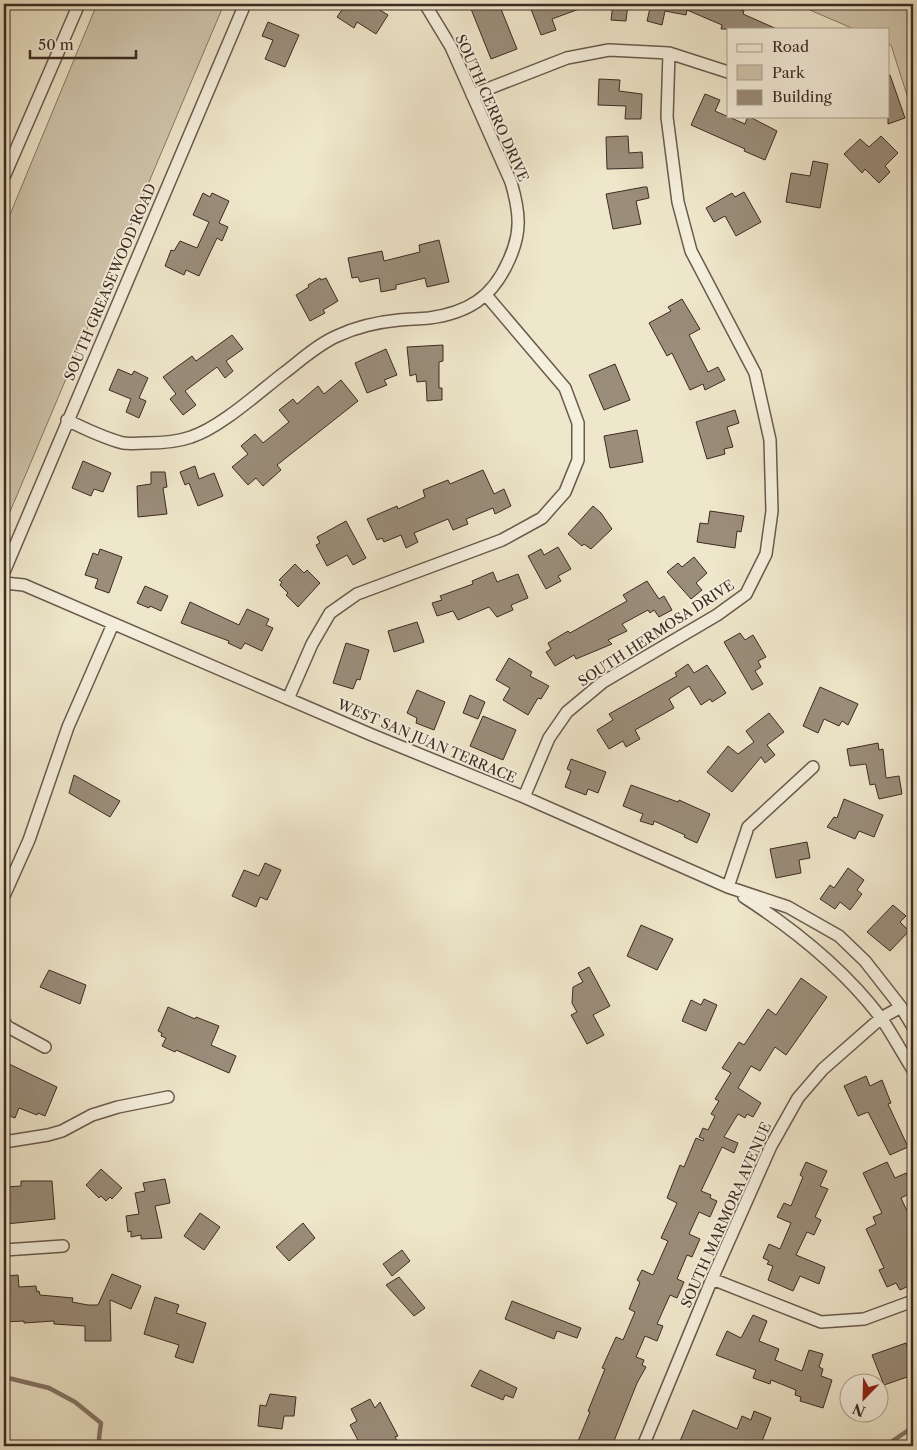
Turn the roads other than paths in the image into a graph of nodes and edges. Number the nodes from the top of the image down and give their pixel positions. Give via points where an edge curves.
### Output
1 (79, 4) edge
2 (245, 4) edge
3 (425, 4) edge
4 (669, 53) junction
5 (727, 72) edge
6 (472, 95) junction
7 (4, 177) edge
8 (486, 295) junction
9 (67, 420) junction
10 (4, 572) edge
11 (4, 583) edge
12 (113, 624) junction
13 (288, 698) junction
14 (813, 767) dead end
15 (524, 797) junction
16 (728, 887) junction
17 (4, 896) edge
18 (901, 1007) junction
19 (881, 1018) junction
20 (4, 1022) edge
21 (913, 1027) edge
22 (44, 1047) dead end
23 (913, 1070) edge
24 (168, 1097) dead end
25 (4, 1142) edge
26 (63, 1246) dead end
27 (4, 1250) edge
28 (712, 1279) junction
29 (913, 1301) edge
30 (642, 1446) edge

1 - 7 street
2 - 9 street, SOUTH GREASEWOOD ROAD
3 - 6 street, SOUTH CERRO DRIVE via 451,47
4 - 5 street
4 - 6 street via 610,50 568,58
4 - 15 street, SOUTH HERMOSA DRIVE via 667,117 678,202 691,250 756,373 770,440 772,511 766,554 746,594 717,615 603,682 567,712 550,738
6 - 8 street, SOUTH CERRO DRIVE via 511,182 519,232 501,278
8 - 9 street, SOUTH CERRO DRIVE via 477,303 454,313 370,324 337,336 214,426 191,438 159,443 124,443
8 - 13 street via 566,388 578,423 578,460 565,492 542,518 502,540 357,594 330,613
9 - 10 street, SOUTH GREASEWOOD ROAD
11 - 12 street, WEST SAN JUAN TERRACE via 24,585
12 - 13 street, WEST SAN JUAN TERRACE
12 - 17 street via 68,727 29,840
13 - 15 street, WEST SAN JUAN TERRACE
14 - 16 street via 748,827
15 - 16 street, WEST SAN JUAN TERRACE
16 - 18 street, WEST SAN JUAN TERRACE via 788,907 839,936 865,961
16 - 19 street, WEST SAN JUAN TERRACE via 780,920 820,953
18 - 19 street, SOUTH MARMORA AVENUE
18 - 21 street, WEST SAN JUAN TERRACE
19 - 23 street, WEST SAN JUAN TERRACE
19 - 28 street, SOUTH MARMORA AVENUE via 823,1069 798,1098 771,1146
20 - 22 street
24 - 25 street via 92,1115 48,1135
26 - 27 street
28 - 29 street via 821,1322 864,1319
28 - 30 street, SOUTH MARMORA AVENUE

